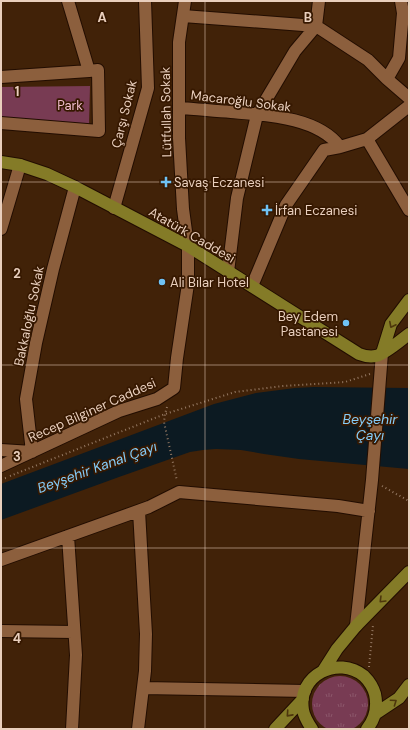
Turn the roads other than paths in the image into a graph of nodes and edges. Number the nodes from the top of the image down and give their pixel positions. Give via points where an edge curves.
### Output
1 (68, 1) edge
2 (145, 1) edge
3 (186, 1) edge
4 (319, 1) edge
5 (401, 1) edge
6 (183, 16) junction
7 (316, 26) junction
8 (89, 71) junction
9 (1, 77) edge
10 (387, 80) junction
11 (409, 98) edge
12 (409, 106) edge
13 (179, 108) junction
14 (257, 115) junction
15 (1, 123) edge
16 (368, 139) junction
17 (340, 147) junction
18 (1, 162) edge
19 (20, 165) junction
20 (75, 187) junction
21 (114, 208) junction
22 (409, 210) edge
23 (1, 229) edge
24 (188, 246) junction
25 (228, 272) junction
26 (252, 286) junction
27 (409, 300) edge
28 (409, 334) edge
29 (382, 353) junction
30 (1, 450) edge
31 (32, 452) junction
32 (1, 466) edge
33 (368, 510) junction
34 (139, 511) junction
35 (68, 536) junction
36 (1, 560) edge
37 (409, 572) edge
38 (356, 626) junction
39 (1, 631) edge
40 (74, 632) junction
41 (323, 671) junction
42 (409, 686) edge
43 (143, 688) junction
44 (304, 695) junction
45 (372, 724) edge
46 (72, 729) edge
47 (138, 729) edge
48 (275, 729) edge
49 (312, 729) edge

1 - 8 street
2 - 21 street, Çarşı Sokak via 148,88
3 - 6 street, Lütfullah Sokak
4 - 7 street
5 - 10 street via 403,13 399,58
6 - 7 street
6 - 13 street, Lütfullah Sokak via 179,42
7 - 10 street via 368,60
7 - 14 street via 295,51
8 - 9 street
8 - 15 street via 98,70 99,131
10 - 11 street
12 - 16 street
13 - 14 street, Macaroğlu Sokak
13 - 24 street, Lütfullah Sokak via 182,209
14 - 17 street, Macaroğlu Sokak via 312,126 330,136
14 - 25 street via 237,198
16 - 17 street
16 - 22 street
17 - 26 street via 324,150 286,205
18 - 19 main road, Atatürk Caddesi
19 - 20 main road, Atatürk Caddesi
19 - 23 street
20 - 21 main road, Atatürk Caddesi
20 - 31 street, Bakkaloğlu Sokak via 51,277 26,399
21 - 24 main road, Atatürk Caddesi
24 - 25 main road, Atatürk Caddesi
24 - 31 street, Recep Bilginer Caddesi via 188,284 174,388 157,399 119,411
25 - 26 main road, Atatürk Caddesi
26 - 29 main road, Atatürk Caddesi via 359,354 376,356
27 -> 29 main road via 391,324
28 - 29 main road, Atatürk Caddesi
29 - 33 street
30 - 31 street
31 - 32 street, Recep Bilginer Caddesi
33 - 34 street via 179,492
33 - 38 street
34 - 35 street
34 - 43 street via 146,634
35 - 36 street
35 - 40 street
37 -> 38 main road
38 - 41 main road via 336,649
39 - 40 street
40 - 46 street via 76,655
41 - 44 main road via 313,678
41 - 45 main road via 334,667 347,668 368,680 377,702
45 -> 42 main road
43 - 44 street
43 - 47 street
44 -> 48 main road
44 - 49 main road via 303,709

